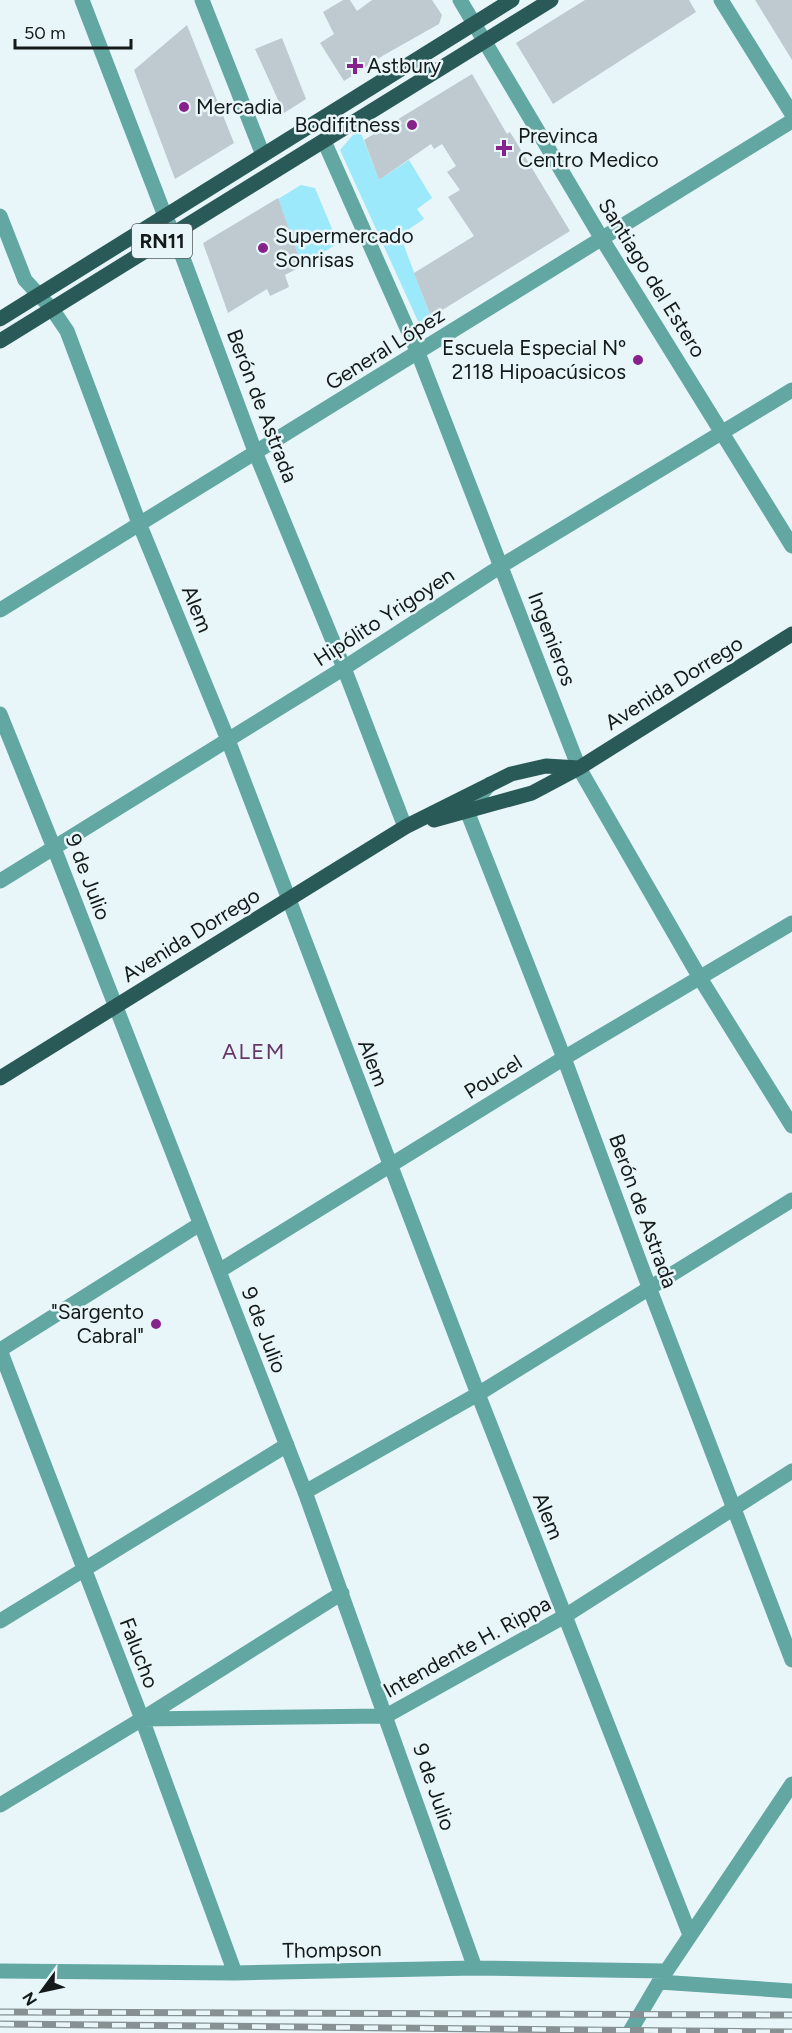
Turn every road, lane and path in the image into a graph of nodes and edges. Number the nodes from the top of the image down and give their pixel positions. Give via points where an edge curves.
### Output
1 (82, 0) edge
2 (202, 0) edge
3 (460, 0) edge
4 (512, 0) edge
5 (551, 0) edge
6 (721, 0) edge
7 (474, 24) junction
8 (485, 41) junction
9 (792, 114) edge
10 (792, 122) edge
11 (324, 141) junction
12 (263, 155) junction
13 (0, 216) edge
14 (165, 216) junction
15 (174, 234) junction
16 (602, 239) junction
17 (39, 295) junction
18 (52, 309) junction
19 (0, 319) edge
20 (0, 342) edge
21 (418, 353) junction
22 (792, 390) edge
23 (723, 433) junction
24 (256, 454) junction
25 (139, 523) junction
26 (792, 546) edge
27 (501, 566) junction
28 (0, 610) edge
29 (792, 634) edge
30 (344, 668) junction
31 (0, 714) edge
32 (228, 740) junction
33 (579, 768) junction
34 (490, 784) junction
35 (467, 811) junction
36 (405, 827) junction
37 (54, 848) junction
38 (0, 881) edge
39 (287, 900) junction
40 (792, 923) edge
41 (700, 978) junction
42 (116, 1006) junction
43 (564, 1059) junction
44 (0, 1078) edge
45 (792, 1126) edge
46 (390, 1166) junction
47 (792, 1200) edge
48 (200, 1224) junction
49 (219, 1271) junction
50 (649, 1287) junction
51 (0, 1350) edge
52 (478, 1394) junction
53 (287, 1445) junction
54 (792, 1471) edge
55 (305, 1492) junction
56 (734, 1508) junction
57 (84, 1569) junction
58 (342, 1593) junction
59 (565, 1616) junction
60 (0, 1621) edge
61 (792, 1660) edge
62 (386, 1716) junction
63 (142, 1719) junction
64 (792, 1784) edge
65 (0, 1805) edge
66 (690, 1935) junction
67 (475, 1968) junction
68 (0, 1971) edge
69 (235, 1973) junction
70 (662, 1976) junction
71 (792, 1991) edge
72 (629, 2033) edge

1 - 14 street, Berón de Astrada
2 - 12 street
3 - 7 street, Santiago del Estero
4 - 7 main road, RN11
5 - 8 main road, RN11
6 - 9 street
7 - 8 street, Santiago del Estero
7 - 12 main road, RN11
8 - 11 main road, RN11
8 - 16 street, Santiago del Estero
10 - 16 street, General López
11 - 15 main road, RN11
11 - 21 street, Ingenieros
12 - 14 main road, RN11
13 - 17 street, Alem via 26,280
14 - 15 street, Berón de Astrada
14 - 17 main road, RN11
15 - 18 main road, RN11
15 - 24 street, Berón de Astrada
16 - 21 street, General López
16 - 23 street, Santiago del Estero
17 - 18 street, Alem
17 - 19 main road, RN11
18 - 20 main road, RN11
18 - 25 street, Alem via 67,331
21 - 24 street, General López
21 - 27 street, Ingenieros
22 - 23 street, Hipólito Yrigoyen
23 - 26 street, Santiago del Estero
23 - 27 street, Hipólito Yrigoyen
24 - 25 street, General López
24 - 30 street, Berón de Astrada
25 - 28 street, General López
25 - 32 street, Alem
27 - 30 street, Hipólito Yrigoyen
27 - 33 street, Ingenieros
29 - 33 main road, Avenida Dorrego
30 - 32 street, Hipólito Yrigoyen
30 - 36 street, Berón de Astrada
31 - 37 street, 9 de Julio
32 - 37 street, Hipólito Yrigoyen
32 - 39 street, Alem
33 - 34 main road, Avenida Dorrego via 546,766 511,774
33 - 35 main road, Avenida Dorrego via 532,792
33 - 41 street, Ingenieros
34 - 35 street
34 - 36 main road, Avenida Dorrego
35 - 36 main road, Avenida Dorrego
35 - 43 street, Berón de Astrada
36 - 39 main road, Avenida Dorrego
37 - 38 street, Hipólito Yrigoyen
37 - 42 street, 9 de Julio
39 - 42 main road, Avenida Dorrego
39 - 46 street, Alem
40 - 41 street, Poucel
41 - 43 street, Poucel
41 - 45 street, Ingenieros
42 - 44 main road, Avenida Dorrego
42 - 48 street, 9 de Julio
43 - 46 street, Poucel
43 - 50 street, Berón de Astrada
46 - 49 street, Poucel
46 - 52 street, Alem
47 - 50 street
48 - 49 street, 9 de Julio
48 - 51 street
49 - 53 street, 9 de Julio
50 - 52 street
50 - 56 street, Berón de Astrada
51 - 57 street, Falucho
52 - 55 street
52 - 59 street, Alem
53 - 55 street, 9 de Julio
53 - 57 street
54 - 56 street, Intendente H. Rippa
55 - 58 street, 9 de Julio
56 - 59 street, Intendente H. Rippa
56 - 61 street, Berón de Astrada
57 - 60 street
57 - 63 street, Falucho
58 - 62 street, 9 de Julio
58 - 63 street
59 - 62 street, Intendente H. Rippa
59 - 66 street, Alem
62 - 63 street, Intendente H. Rippa
62 - 67 street, 9 de Julio
63 - 65 street
63 - 69 street, Falucho
64 - 66 street
66 - 70 street
67 - 69 street, Thompson
67 - 70 street, Thompson
68 - 69 street, Thompson
70 - 71 street, Thompson
70 - 72 street

